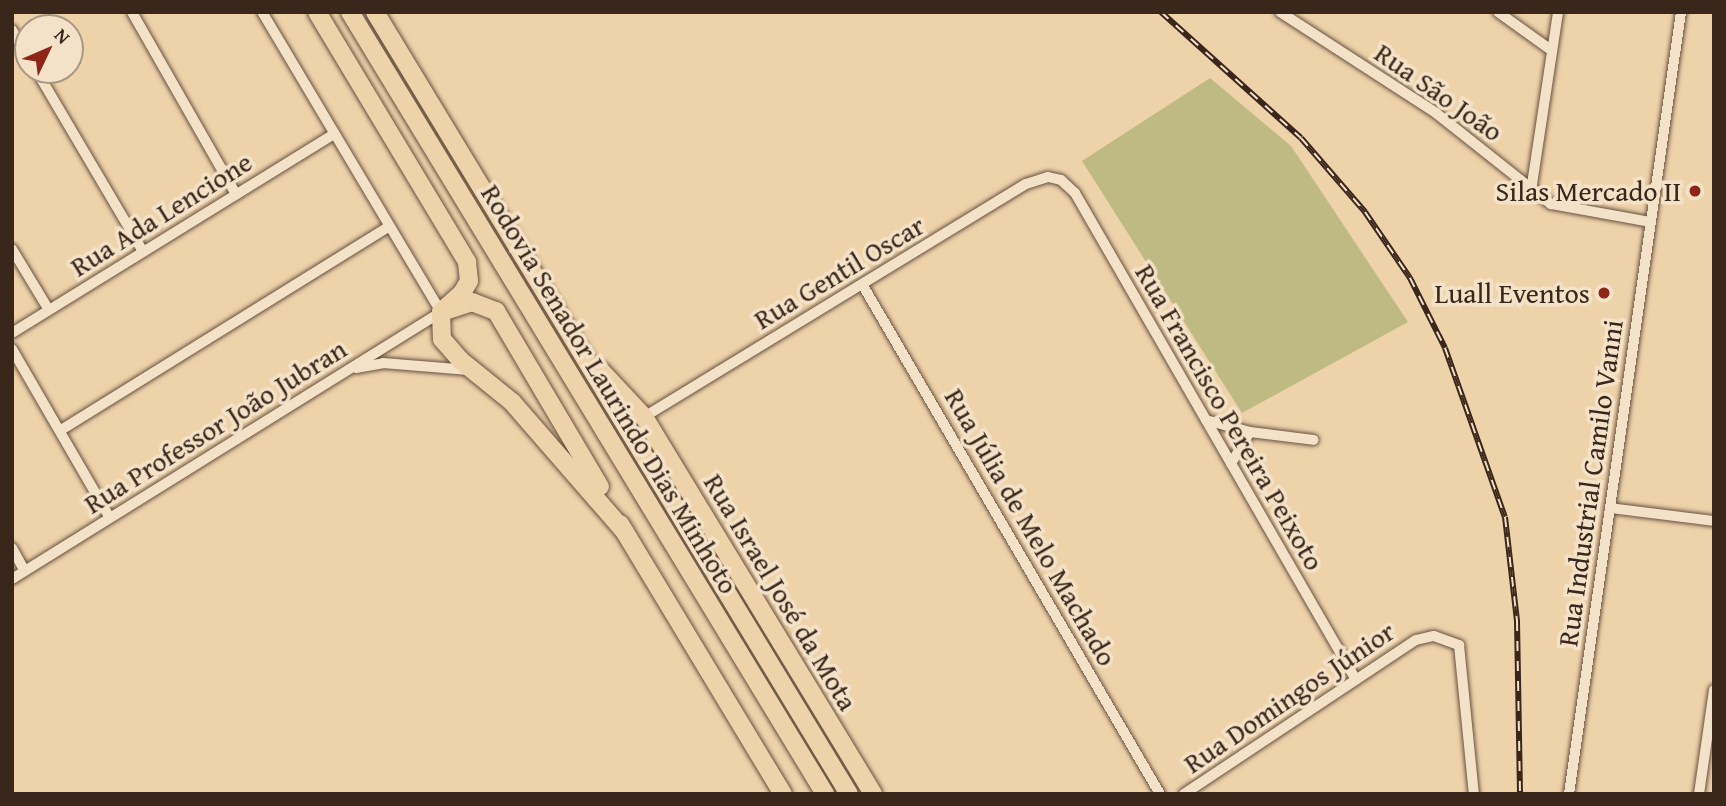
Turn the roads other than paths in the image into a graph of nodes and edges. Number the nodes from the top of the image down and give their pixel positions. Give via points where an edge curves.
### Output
1 (131, 12) edge
2 (262, 12) edge
3 (317, 12) edge
4 (349, 12) edge
5 (375, 12) edge
6 (1280, 12) edge
7 (1498, 12) edge
8 (1558, 12) edge
9 (1681, 12) edge
10 (1551, 50) junction
11 (44, 84) edge
12 (334, 134) junction
13 (1060, 180) joint
14 (1531, 191) junction
15 (236, 194) junction
16 (1650, 222) junction
17 (388, 227) junction
18 (12, 249) edge
19 (143, 252) junction
20 (862, 284) junction
21 (49, 310) junction
22 (441, 312) junction
23 (568, 332) junction
24 (12, 333) edge
25 (12, 349) edge
26 (350, 369) junction
27 (476, 371) junction
28 (645, 417) junction
29 (1206, 420) junction
30 (61, 430) junction
31 (1250, 432) junction
32 (1314, 440) dead end
33 (1231, 464) junction
34 (1610, 509) junction
35 (110, 518) junction
36 (1714, 521) edge
37 (625, 532) junction
38 (12, 548) edge
39 (25, 570) junction
40 (12, 579) edge
41 (1356, 681) junction
42 (1714, 690) edge
43 (783, 794) edge
44 (825, 794) edge
45 (849, 794) edge
46 (873, 794) edge
47 (1160, 794) edge
48 (1184, 794) edge
49 (1474, 794) edge
50 (1569, 794) edge
51 (1699, 794) edge

1 - 15 street
2 - 12 street
3 - 22 main road via 467,262 468,281 462,293
4 - 44 main road, Rodovia Senador Laurindo Dias Minhoto
5 - 23 main road, Rodovia Senador Laurindo Dias Minhoto
6 - 14 street, Rua São João via 1436,113
7 - 10 street
8 - 10 street
9 - 16 street, Rua Industrial Camilo Vanni
10 - 14 street
11 - 19 street
12 - 15 street, Rua Ada Lencione
12 - 17 street
13 - 20 street, Rua Gentil Oscar via 1048,177 1026,184
13 - 29 street, Rua Francisco Pereira Peixoto via 1075,193
14 - 16 street, Rua São João via 1551,204
15 - 19 street, Rua Ada Lencione
16 - 34 street, Rua Industrial Camilo Vanni
17 - 22 street
17 - 30 street
18 - 21 street
19 - 21 street, Rua Ada Lencione
20 - 28 street, Rua Gentil Oscar
20 - 47 street, Rua Júlia de Melo Machado
21 - 24 street, Rua Ada Lencione
22 - 26 street, Rua Professor João Jubran
22 - 27 main road via 442,339
22 - 37 main road via 472,302 496,311
23 - 28 main road, Rua Israel José da Mota
23 - 45 main road, Rodovia Senador Laurindo Dias Minhoto
25 - 30 street
26 - 27 street via 422,364
26 - 35 street, Rua Professor João Jubran
27 - 37 main road via 512,402
28 - 46 main road, Rua Israel José da Mota
29 - 31 street
29 - 33 street, Rua Francisco Pereira Peixoto
30 - 35 street
31 - 32 street
31 - 33 street
33 - 41 street, Rua Francisco Pereira Peixoto
34 - 36 street
34 - 50 street, Rua Industrial Camilo Vanni
35 - 39 street, Rua Professor João Jubran
37 - 43 main road
38 - 39 street
39 - 40 street, Rua Professor João Jubran
41 - 48 street, Rua Domingos Júnior
41 - 49 street, Rua Domingos Júnior via 1416,640 1434,636 1460,645
42 - 51 street

